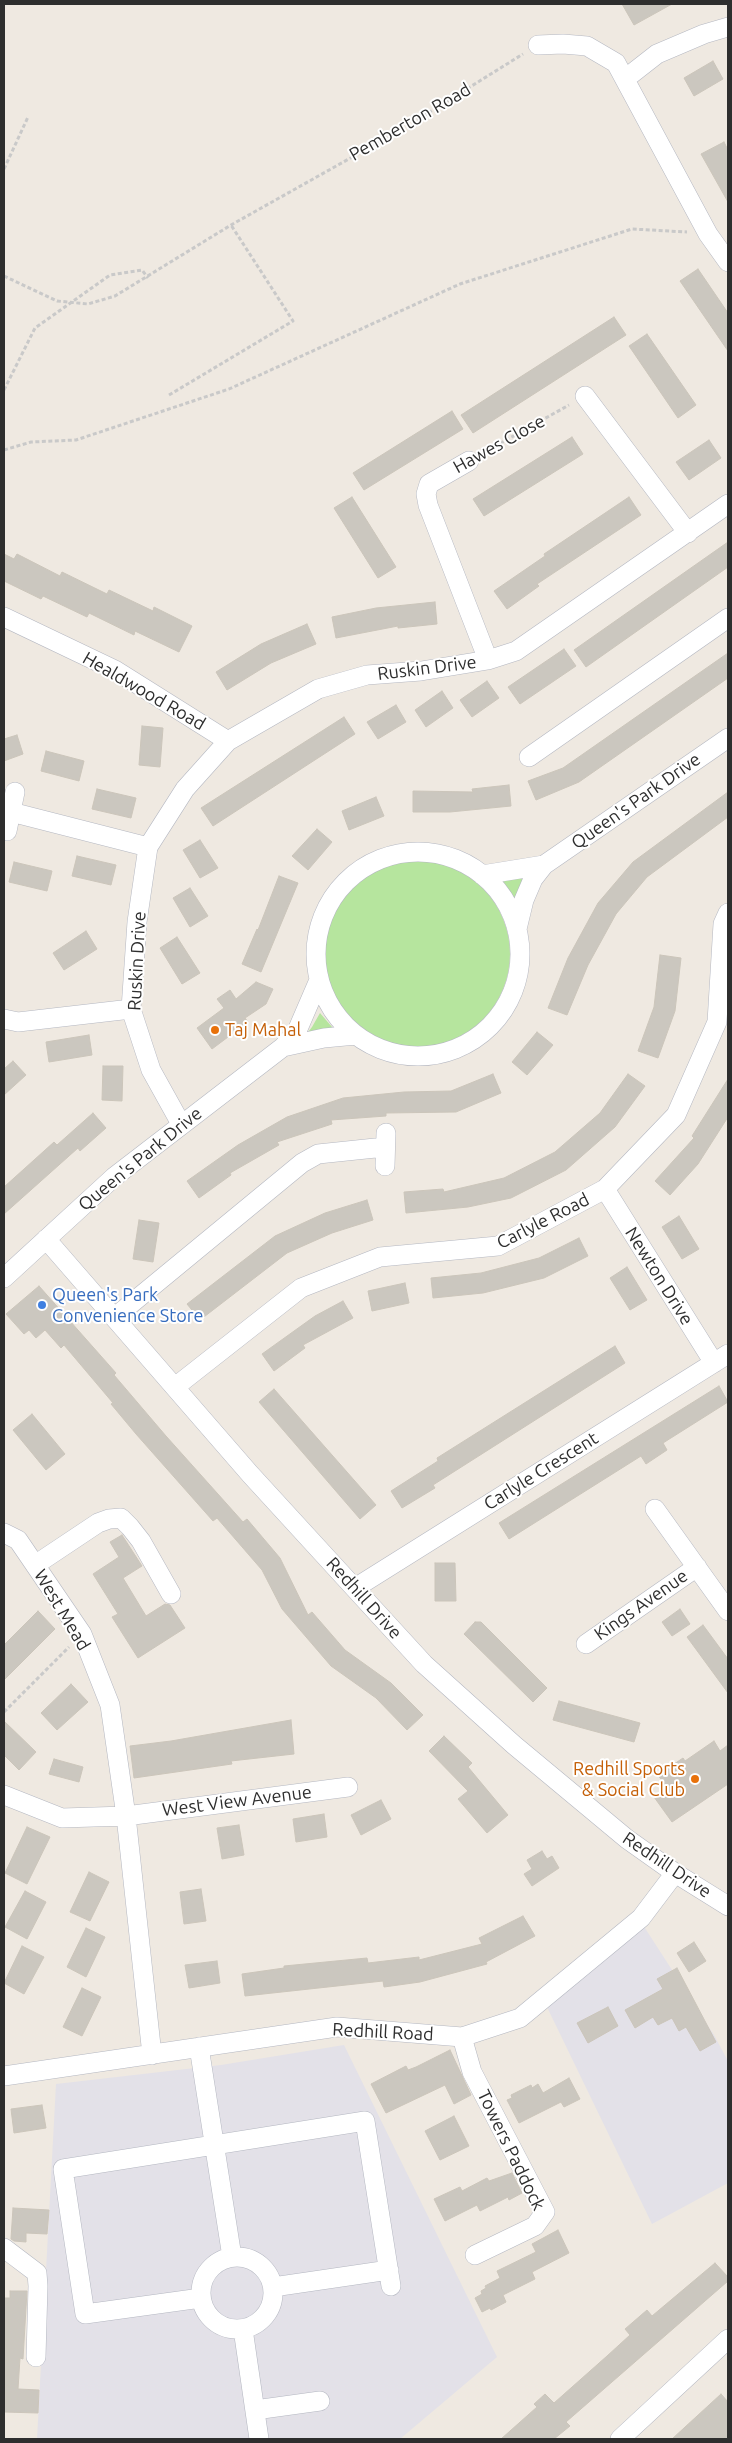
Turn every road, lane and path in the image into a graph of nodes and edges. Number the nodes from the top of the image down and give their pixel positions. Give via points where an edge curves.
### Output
1 (728, 27) edge
2 (538, 45) joint
3 (624, 79) junction
4 (28, 117) dead end
5 (4, 169) edge
6 (231, 225) junction
7 (708, 234) junction
8 (728, 262) edge
9 (4, 276) edge
10 (148, 278) junction
11 (70, 304) junction
12 (4, 390) edge
13 (169, 395) dead end
14 (585, 396) joint
15 (4, 450) edge
16 (469, 461) joint
17 (728, 504) edge
18 (688, 533) junction
19 (4, 617) edge
20 (728, 618) edge
21 (488, 660) junction
22 (728, 738) edge
23 (228, 741) junction
24 (529, 757) dead end
25 (15, 792) dead end
26 (11, 812) junction
27 (7, 831) dead end
28 (148, 847) junction
29 (544, 865) junction
30 (482, 874) junction
31 (728, 913) edge
32 (517, 929) junction
33 (319, 980) junction
34 (131, 1009) junction
35 (4, 1019) edge
36 (356, 1035) junction
37 (283, 1047) junction
38 (181, 1124) junction
39 (385, 1149) dead end
40 (605, 1189) junction
41 (46, 1239) junction
42 (4, 1278) edge
43 (115, 1317) junction
44 (721, 1358) edge
45 (175, 1387) junction
46 (655, 1510) dead end
47 (4, 1533) edge
48 (35, 1565) junction
49 (697, 1566) junction
50 (355, 1588) junction
51 (171, 1594) dead end
52 (728, 1611) edge
53 (82, 1634) junction
54 (586, 1644) dead end
55 (4, 1712) edge
56 (348, 1787) dead end
57 (4, 1795) edge
58 (126, 1816) junction
59 (675, 1873) junction
60 (728, 1906) edge
61 (462, 2037) junction
62 (199, 2047) junction
63 (152, 2055) junction
64 (4, 2076) edge
65 (215, 2145) junction
66 (4, 2248) edge
67 (475, 2255) dead end
68 (232, 2257) junction
69 (273, 2288) junction
70 (201, 2298) junction
71 (243, 2329) junction
72 (728, 2339) edge
73 (36, 2358) dead end
74 (320, 2401) dead end
75 (255, 2410) junction
76 (259, 2439) edge
77 (620, 2439) edge

1 - 3 street via 657,54
2 - 3 street via 587,46 616,62
2 - 6 path, Pemberton Road via 404,128
3 - 7 street
4 - 5 path
6 - 10 path, Pemberton Road
6 - 13 path via 293,321
7 - 8 street
7 - 15 path via 632,229 460,284 229,389 76,440 31,442
9 - 11 path, Pemberton Road
10 - 11 path, Pemberton Road via 115,296 88,304
10 - 11 path via 142,270 110,275
11 - 12 path via 35,328
14 - 16 path, Hawes Close
14 - 18 street
16 - 21 street, Hawes Close via 429,484 426,494
17 - 18 street, Ruskin Drive
18 - 21 street, Ruskin Drive via 516,651
19 - 23 street, Healdwood Road via 114,670
20 - 24 street
21 - 23 street, Ruskin Drive via 367,674 318,689
22 - 29 street, Queen's Park Drive
23 - 28 street, Ruskin Drive via 185,789
25 - 26 street
26 - 27 street
26 - 28 street
28 - 34 street, Ruskin Drive via 137,922
29 - 30 street, Queen's Park Drive
29 - 32 street, Queen's Park Drive via 533,879 524,900
30 - 32 street, Queen's Park Drive via 504,899
30 - 33 street, Queen's Park Drive via 454,858 422,852 390,856 369,864 335,894 324,914 317,935
31 - 40 street, Carlyle Road via 723,924 717,1022 676,1115
32 - 36 street, Queen's Park Drive via 520,961 512,993 495,1021 470,1042 440,1054 407,1056 375,1047
33 - 36 street, Queen's Park Drive via 327,1001
33 - 37 street, Queen's Park Drive via 297,1031
34 - 35 street via 18,1022
34 - 38 street, Ruskin Drive via 151,1070
36 - 37 street, Queen's Park Drive
37 - 38 street, Queen's Park Drive
38 - 41 street, Queen's Park Drive via 114,1177
39 - 43 street via 318,1154 302,1163
40 - 44 street, Newton Drive
40 - 45 street, Carlyle Road via 498,1246 380,1257 301,1288
41 - 42 street, Queen's Park Drive
41 - 43 street, Redhill Drive
43 - 45 street, Redhill Drive
44 - 50 street, Carlyle Crescent
45 - 50 street, Redhill Drive
46 - 49 street, Kings Avenue
47 - 48 street, West Mead via 18,1540
48 - 51 street via 98,1523 121,1518 141,1542
48 - 53 street, West Mead
49 - 52 street, Kings Avenue
49 - 54 street, Kings Avenue
50 - 59 street, Redhill Drive via 424,1664 514,1746 627,1839
53 - 55 path
53 - 58 street, West Mead via 110,1705
56 - 58 street, West View Avenue
57 - 58 street via 62,1818
58 - 63 street, West Mead
59 - 60 street, Redhill Drive
59 - 61 street, Redhill Road via 640,1918 520,2018
61 - 62 street, Redhill Road via 337,2027
61 - 67 street, Towers Paddock via 472,2072 545,2212 535,2226
62 - 63 street, Redhill Road
62 - 65 street
63 - 64 street, Redhill Road
65 - 68 street
65 - 69 street via 365,2121 390,2278
65 - 70 street via 63,2169 85,2314
66 - 73 street via 36,2273
68 - 69 street via 246,2258 258,2264 268,2274
68 - 70 street via 218,2262 208,2271 202,2284
69 - 71 street via 266,2314 256,2324
70 - 71 street via 206,2312 215,2322 228,2328
71 - 75 street
72 - 77 street
74 - 75 street
75 - 76 street

